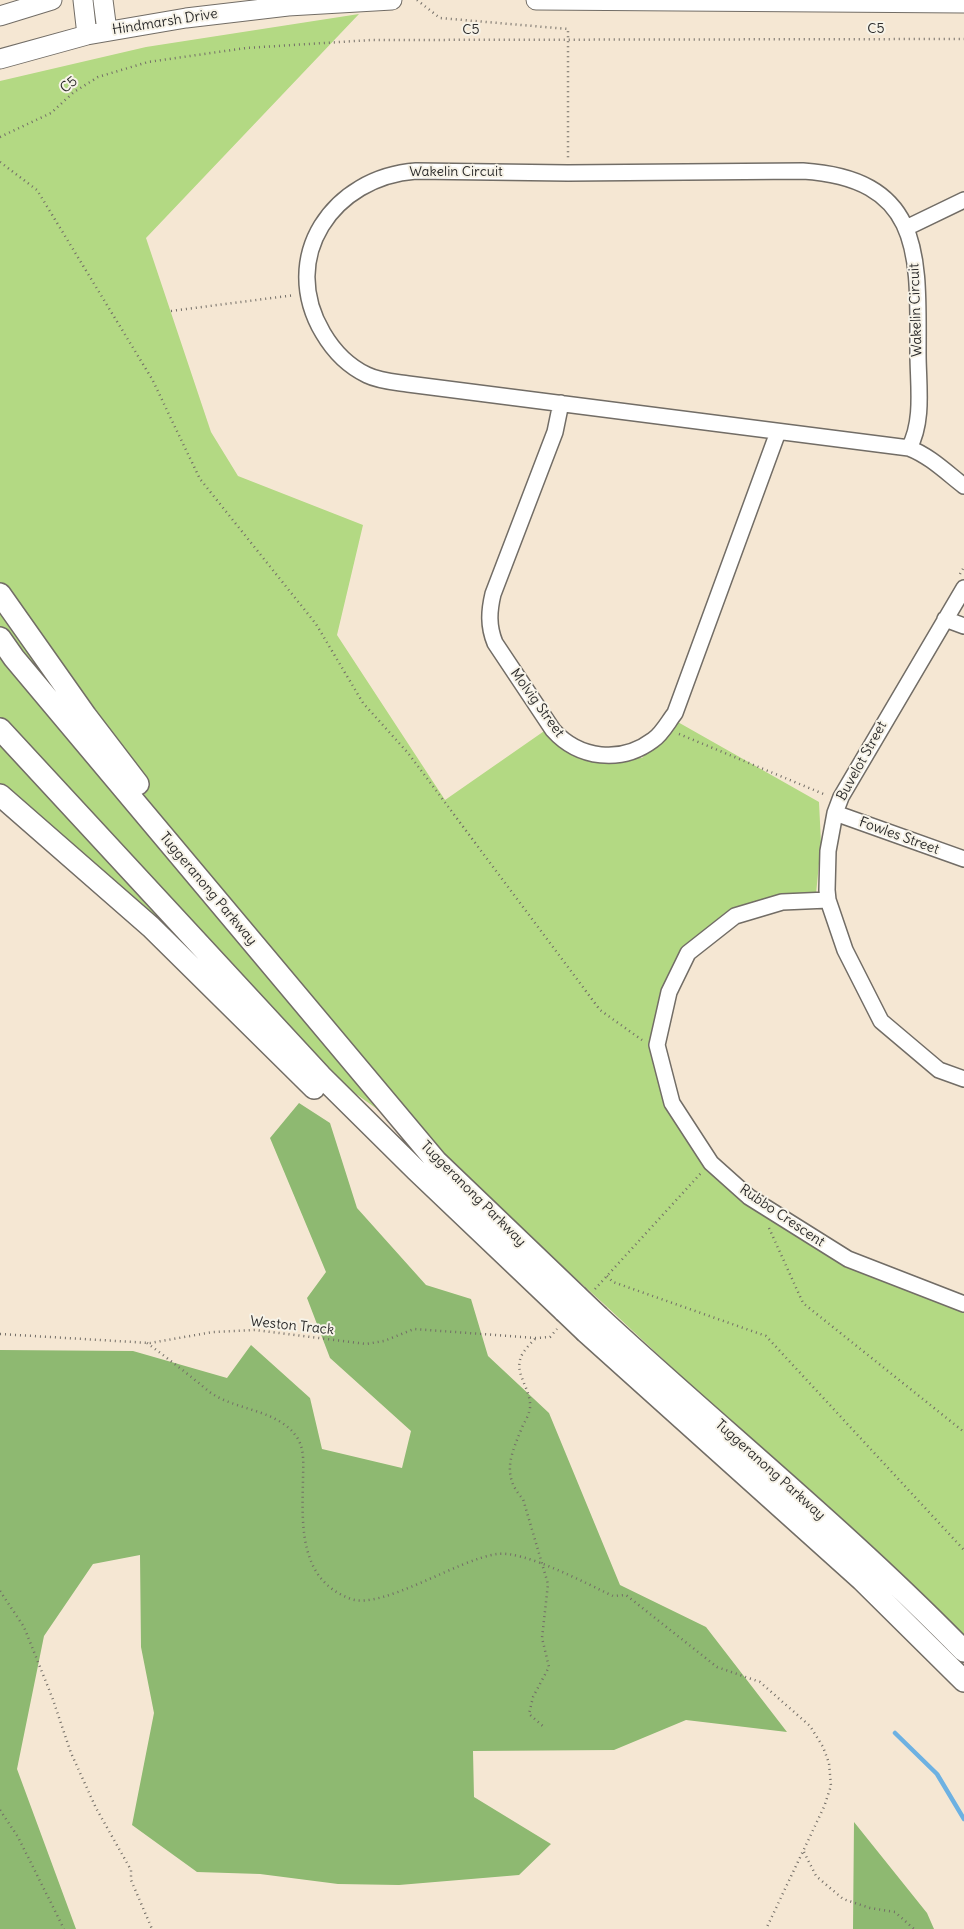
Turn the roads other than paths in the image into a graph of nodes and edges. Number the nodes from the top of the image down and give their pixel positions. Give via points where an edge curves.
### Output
1 (52, 0) edge
2 (84, 0) edge
3 (103, 0) edge
4 (392, 0) edge
5 (536, 0) edge
6 (913, 2) edge
7 (34, 3) edge
8 (964, 3) edge
9 (0, 16) edge
10 (107, 31) junction
11 (88, 35) junction
12 (0, 59) edge
13 (964, 200) edge
14 (906, 228) junction
15 (561, 403) junction
16 (778, 432) junction
17 (909, 448) junction
18 (964, 486) edge
19 (964, 588) edge
20 (0, 594) edge
21 (945, 619) junction
22 (964, 626) edge
23 (0, 638) edge
24 (0, 729) edge
25 (0, 795) edge
26 (835, 812) junction
27 (964, 859) edge
28 (828, 900) junction
29 (315, 1016) junction
30 (964, 1080) edge
31 (416, 1170) junction
32 (964, 1304) edge
33 (574, 1305) junction
34 (593, 1324) junction
35 (964, 1651) edge
36 (964, 1681) edge

1 - 7 main road
2 - 11 main road
3 - 10 main road
4 - 10 main road, Hindmarsh Drive via 288,6
5 - 6 main road
6 - 8 main road
7 - 9 main road
10 - 11 main road, Hindmarsh Drive
11 - 12 main road, Hindmarsh Drive
13 - 14 street
14 - 15 street, Wakelin Circuit via 892,206 870,188 844,176 803,171 397,172 366,184 337,204 312,245 307,279 313,313 338,353 368,375 381,380
14 - 17 street, Wakelin Circuit via 917,270 918,315 917,423 915,438
15 - 16 street, Wakelin Circuit
15 - 16 street, Molvig Street via 555,432 493,594 491,632 495,643 553,730 570,746 604,756 634,751 645,745 675,713
16 - 17 street, Wakelin Circuit
17 - 18 street, Wakelin Circuit via 920,452
19 - 21 street, Buvelot Street
20 - 29 highway via 86,716
21 - 22 street
21 - 26 street, Buvelot Street
23 - 29 highway, Tuggeranong Parkway
24 - 31 highway, Tuggeranong Parkway via 320,1076
25 - 31 highway via 151,927 311,1085
26 - 27 street, Fowles Street
26 - 28 street, Buvelot Street via 828,851
28 - 30 street, Buvelot Street via 845,950 881,1021 939,1070
28 - 32 street, Rubbo Crescent via 782,902 735,916 688,953 669,992 657,1045 672,1103 711,1163 749,1197 848,1259
29 - 33 highway, Tuggeranong Parkway via 436,1161
31 - 33 highway, Tuggeranong Parkway
33 - 34 highway, Tuggeranong Parkway, bridge
34 - 35 highway, Tuggeranong Parkway via 652,1366 876,1565
34 - 36 highway, Tuggeranong Parkway

